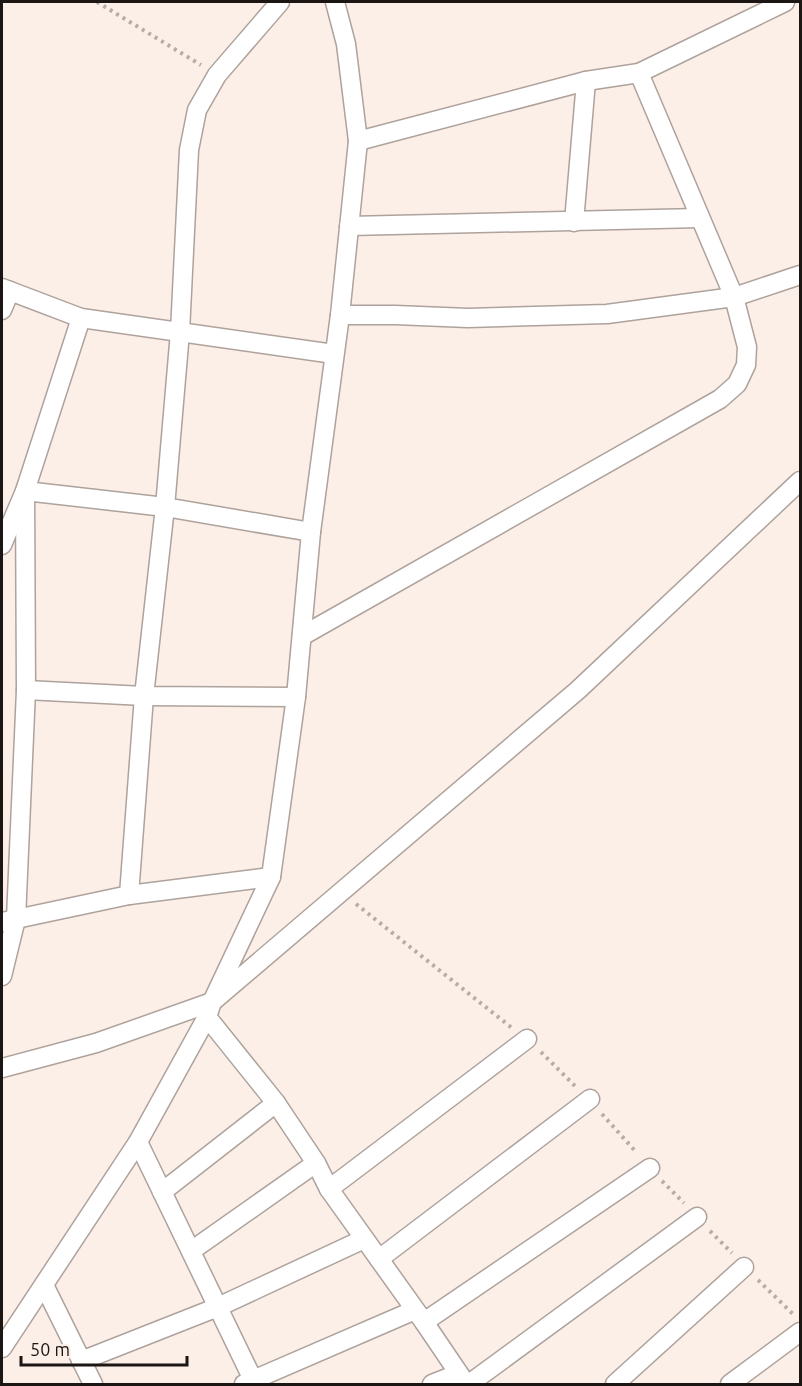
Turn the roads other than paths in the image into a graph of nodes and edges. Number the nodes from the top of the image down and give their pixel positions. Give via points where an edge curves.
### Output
1 (280, 2) edge
2 (335, 2) edge
3 (785, 2) edge
4 (639, 73) junction
5 (586, 81) junction
6 (358, 141) junction
7 (700, 218) junction
8 (574, 222) junction
9 (349, 226) junction
10 (801, 275) edge
11 (6, 290) edge
12 (734, 297) junction
13 (2, 310) edge
14 (340, 315) junction
15 (81, 318) junction
16 (180, 332) junction
17 (334, 354) junction
18 (801, 481) edge
19 (26, 490) junction
20 (165, 507) junction
21 (311, 532) junction
22 (2, 545) edge
23 (302, 636) junction
24 (26, 690) junction
25 (144, 696) junction
26 (296, 697) junction
27 (271, 878) junction
28 (129, 895) junction
29 (9, 920) edge
30 (2, 976) edge
31 (209, 1009) junction
32 (527, 1039) dead end
33 (2, 1068) edge
34 (590, 1100) dead end
35 (276, 1103) junction
36 (138, 1142) junction
37 (316, 1163) junction
38 (650, 1168) dead end
39 (330, 1188) junction
40 (162, 1192) junction
41 (697, 1217) dead end
42 (364, 1239) junction
43 (190, 1251) junction
44 (379, 1259) junction
45 (744, 1267) dead end
46 (44, 1285) junction
47 (218, 1307) junction
48 (420, 1316) junction
49 (801, 1332) edge
50 (2, 1348) edge
51 (81, 1361) junction
52 (464, 1381) edge
53 (251, 1383) edge
54 (93, 1384) edge
55 (432, 1384) edge
56 (615, 1384) edge
57 (730, 1384) edge

1 - 16 street via 217,75 197,110 189,150
2 - 6 street via 346,44
3 - 4 street
4 - 5 street
4 - 7 street
5 - 6 street
5 - 8 street
6 - 9 street
7 - 8 street
7 - 12 street
8 - 9 street
9 - 14 street
10 - 12 street
11 - 13 street
11 - 15 street
12 - 14 street via 607,314 468,318
12 - 23 street via 747,347 746,365 737,384 720,399
14 - 17 street
15 - 16 street
15 - 19 street
16 - 17 street
16 - 20 street
17 - 21 street
18 - 31 street via 578,690
19 - 20 street
19 - 22 street
19 - 24 street
20 - 21 street
20 - 25 street
21 - 23 street
23 - 26 street
24 - 25 street
24 - 29 street
25 - 26 street
25 - 28 street
26 - 27 street
27 - 28 street
27 - 31 street
28 - 29 street
29 - 30 street
31 - 33 street
31 - 35 street
31 - 36 street
32 - 39 street
34 - 44 street
35 - 37 street
35 - 40 street
36 - 40 street
36 - 46 street
37 - 39 street
37 - 43 street
38 - 48 street
39 - 42 street
40 - 43 street
41 - 52 street
42 - 44 street
42 - 47 street
43 - 47 street
44 - 48 street
45 - 56 street
46 - 50 street
46 - 51 street
47 - 51 street
47 - 53 street
48 - 52 street
48 - 53 street
49 - 57 street
51 - 54 street
52 - 55 street

